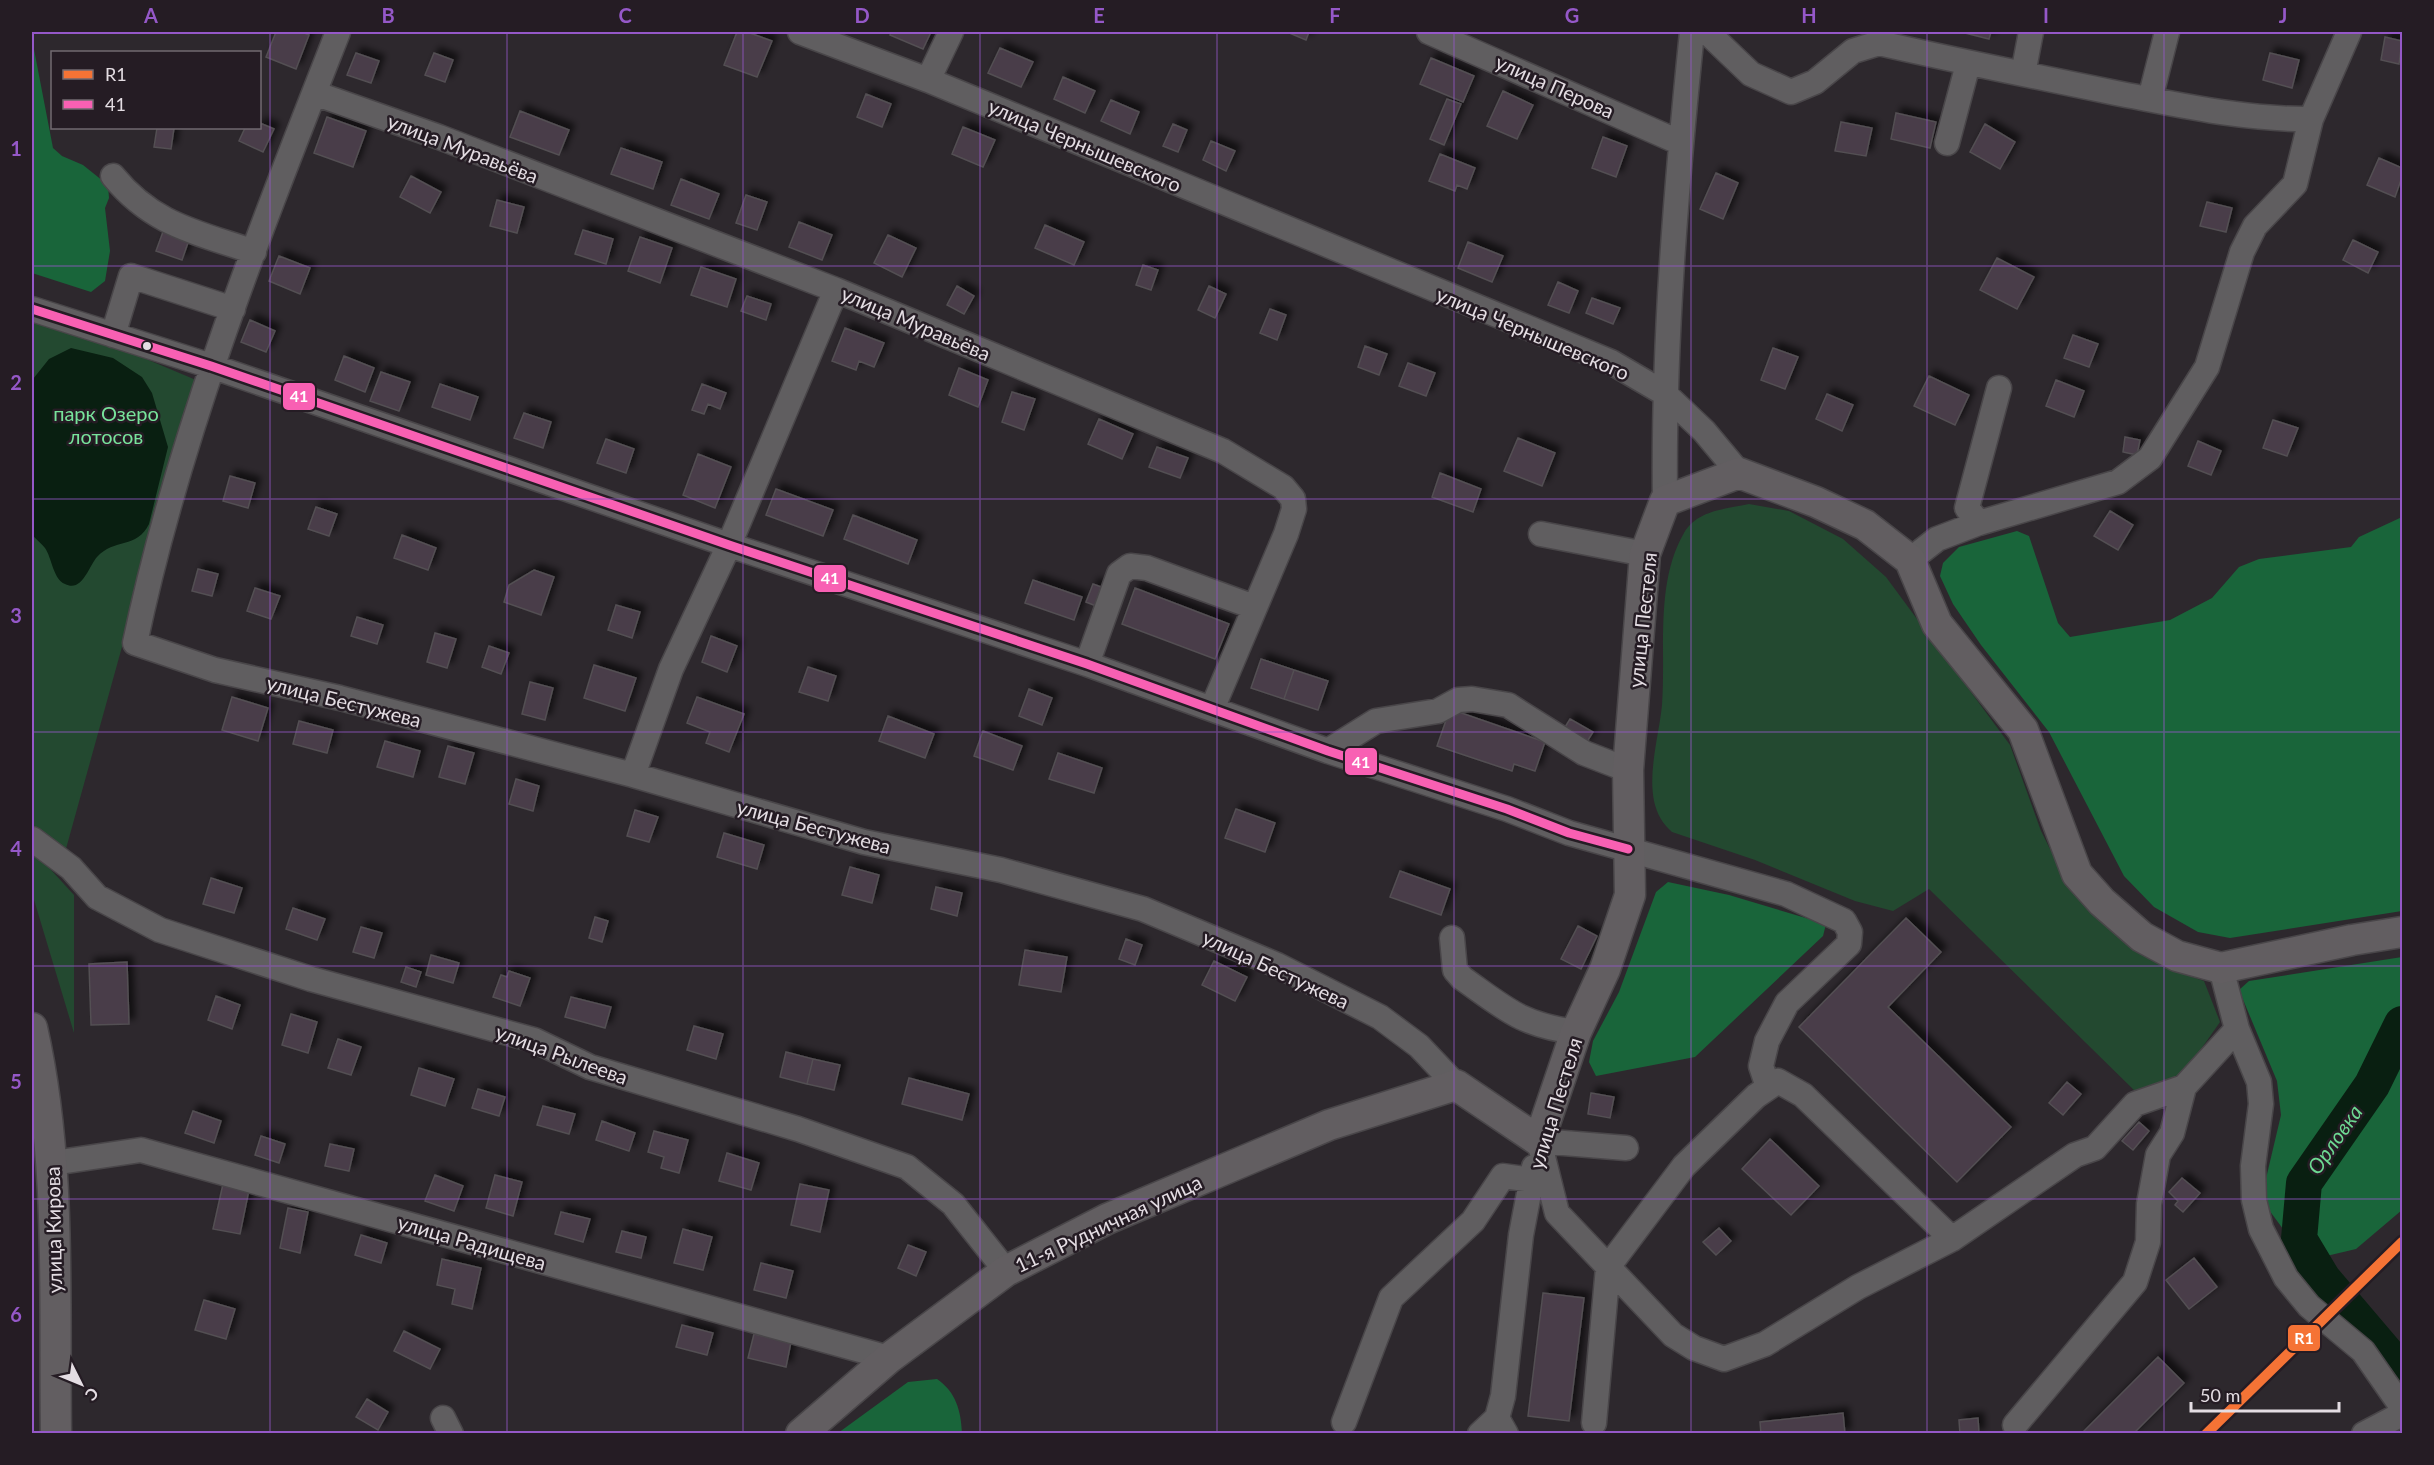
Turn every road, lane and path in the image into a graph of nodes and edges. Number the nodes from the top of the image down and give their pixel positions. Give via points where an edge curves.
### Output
1 (338, 32) edge
2 (800, 32) edge
3 (951, 32) edge
4 (1429, 32) edge
5 (1692, 32) edge
6 (1707, 32) edge
7 (2031, 32) edge
8 (2167, 32) edge
9 (2349, 32) edge
10 (1880, 37) edge
11 (1968, 63) junction
12 (2023, 74) junction
13 (928, 80) junction
14 (314, 93) junction
15 (2150, 99) junction
16 (2311, 119) junction
17 (1681, 143) junction
18 (1947, 143) dead end
19 (112, 176) dead end
20 (254, 252) junction
21 (836, 290) junction
22 (32, 309) edge
23 (233, 309) junction
24 (113, 335) junction
25 (211, 366) junction
26 (1999, 388) dead end
27 (1664, 393) junction
28 (1739, 473) junction
29 (1665, 501) junction
30 (1979, 523) junction
31 (1541, 534) dead end
32 (729, 545) junction
33 (1645, 554) junction
34 (1910, 560) junction
35 (1254, 606) junction
36 (1087, 664) junction
37 (1212, 709) junction
38 (1328, 751) junction
39 (1628, 770) junction
40 (633, 775) junction
41 (32, 839) edge
42 (1628, 849) junction
43 (2403, 932) edge
44 (1452, 938) dead end
45 (2221, 968) junction
46 (32, 1028) edge
47 (2237, 1029) junction
48 (1576, 1032) junction
49 (1456, 1085) junction
50 (1768, 1087) junction
51 (2184, 1087) junction
52 (1539, 1141) junction
53 (1626, 1148) dead end
54 (52, 1163) junction
55 (1532, 1180) junction
56 (1952, 1239) junction
57 (1608, 1267) junction
58 (1006, 1272) junction
59 (889, 1358) junction
60 (2403, 1407) edge
61 (2403, 1414) edge
62 (1344, 1422) dead end
63 (1594, 1423) dead end
64 (2015, 1425) dead end
65 (1494, 1428) edge
66 (56, 1434) edge
67 (801, 1434) edge
68 (2364, 1434) edge

1 - 14 street
2 - 13 street, улица Чернышевского
3 - 13 street
4 - 17 street, улица Перова
5 - 17 street
6 - 10 street via 1750,74 1791,92 1815,82 1853,51
7 - 12 street
8 - 15 street
9 - 16 street
10 - 11 street
11 - 12 street
11 - 18 street
12 - 15 street
13 - 27 street, улица Чернышевского via 1611,362
14 - 20 street
14 - 21 street, улица Муравьёва
15 - 16 street via 2277,120
16 - 30 street via 2295,184 2255,226 2242,252 2207,367 2150,458 2118,482
17 - 27 street
19 - 20 street via 146,210 175,225
20 - 23 street
21 - 32 street
21 - 35 street, улица Муравьёва via 1223,451 1283,487 1293,500 1294,509
22 - 24 street
23 - 24 street via 131,276
23 - 25 street
24 - 25 street
25 - 32 street
25 - 40 street, улица Бестужева via 149,579 135,644 215,669
26 - 30 street via 1968,501 1967,508
27 - 28 street, улица Чернышевского via 1704,431
27 - 29 street
28 - 29 main road
28 - 34 main road, улица Чернышевского via 1865,525
29 - 33 main road, улица Пестеля
30 - 34 street via 1937,539
31 - 33 street
32 - 36 street
32 - 40 street via 671,669
33 - 39 main road, улица Пестеля
34 - 45 main road via 1937,624 2023,730 2077,874 2142,937 2177,956
35 - 36 street via 1147,568 1130,566 1119,574
35 - 37 street, улица Муравьёва
36 - 37 street
37 - 38 street
38 - 39 street via 1376,721 1438,711 1458,700 1472,699 1508,705 1584,753
38 - 42 street via 1569,833
39 - 42 main road, улица Пестеля
40 - 49 street, улица Бестужева via 864,842 1001,870 1143,909 1276,965 1380,1017 1419,1046
41 - 58 street, улица Рылеева via 71,868 97,897 160,930 311,979 534,1040 590,1067 798,1129 907,1167 953,1204
42 - 48 main road, улица Пестеля via 1630,896 1605,969
42 - 50 street via 1786,894 1844,921 1850,932 1849,944 1787,1003 1767,1041 1761,1066
43 - 45 main road
44 - 48 street via 1455,970 1462,978 1521,1019
45 - 47 street
46 - 54 main road, улица Кирова
47 - 51 street
47 - 60 street via 2259,1082 2261,1104 2253,1166 2254,1200 2261,1229 2286,1278 2309,1306 2363,1351
48 - 52 main road, улица Пестеля
49 - 52 main road
49 - 58 main road, 11-я Рудничная улица via 1329,1125 1107,1219
50 - 56 street via 1778,1081 1803,1095
50 - 57 street via 1684,1166
51 - 56 street via 2135,1104 2095,1148 2076,1155
51 - 64 street via 2172,1133 2158,1155 2149,1204 2148,1242 2135,1282
52 - 53 street
52 - 55 street, улица Пестеля
52 - 57 street via 1557,1213
54 - 59 street, улица Радищева via 141,1150
54 - 66 main road, улица Кирова
55 - 62 street via 1503,1176 1473,1221 1391,1298
55 - 65 street, улица Пестеля via 1521,1235 1503,1396
56 - 57 street via 1858,1287 1765,1344 1724,1359 1673,1335
57 - 63 street
58 - 59 main road, 11-я Рудничная улица
59 - 67 main road, 11-я Рудничная улица
61 - 68 street

